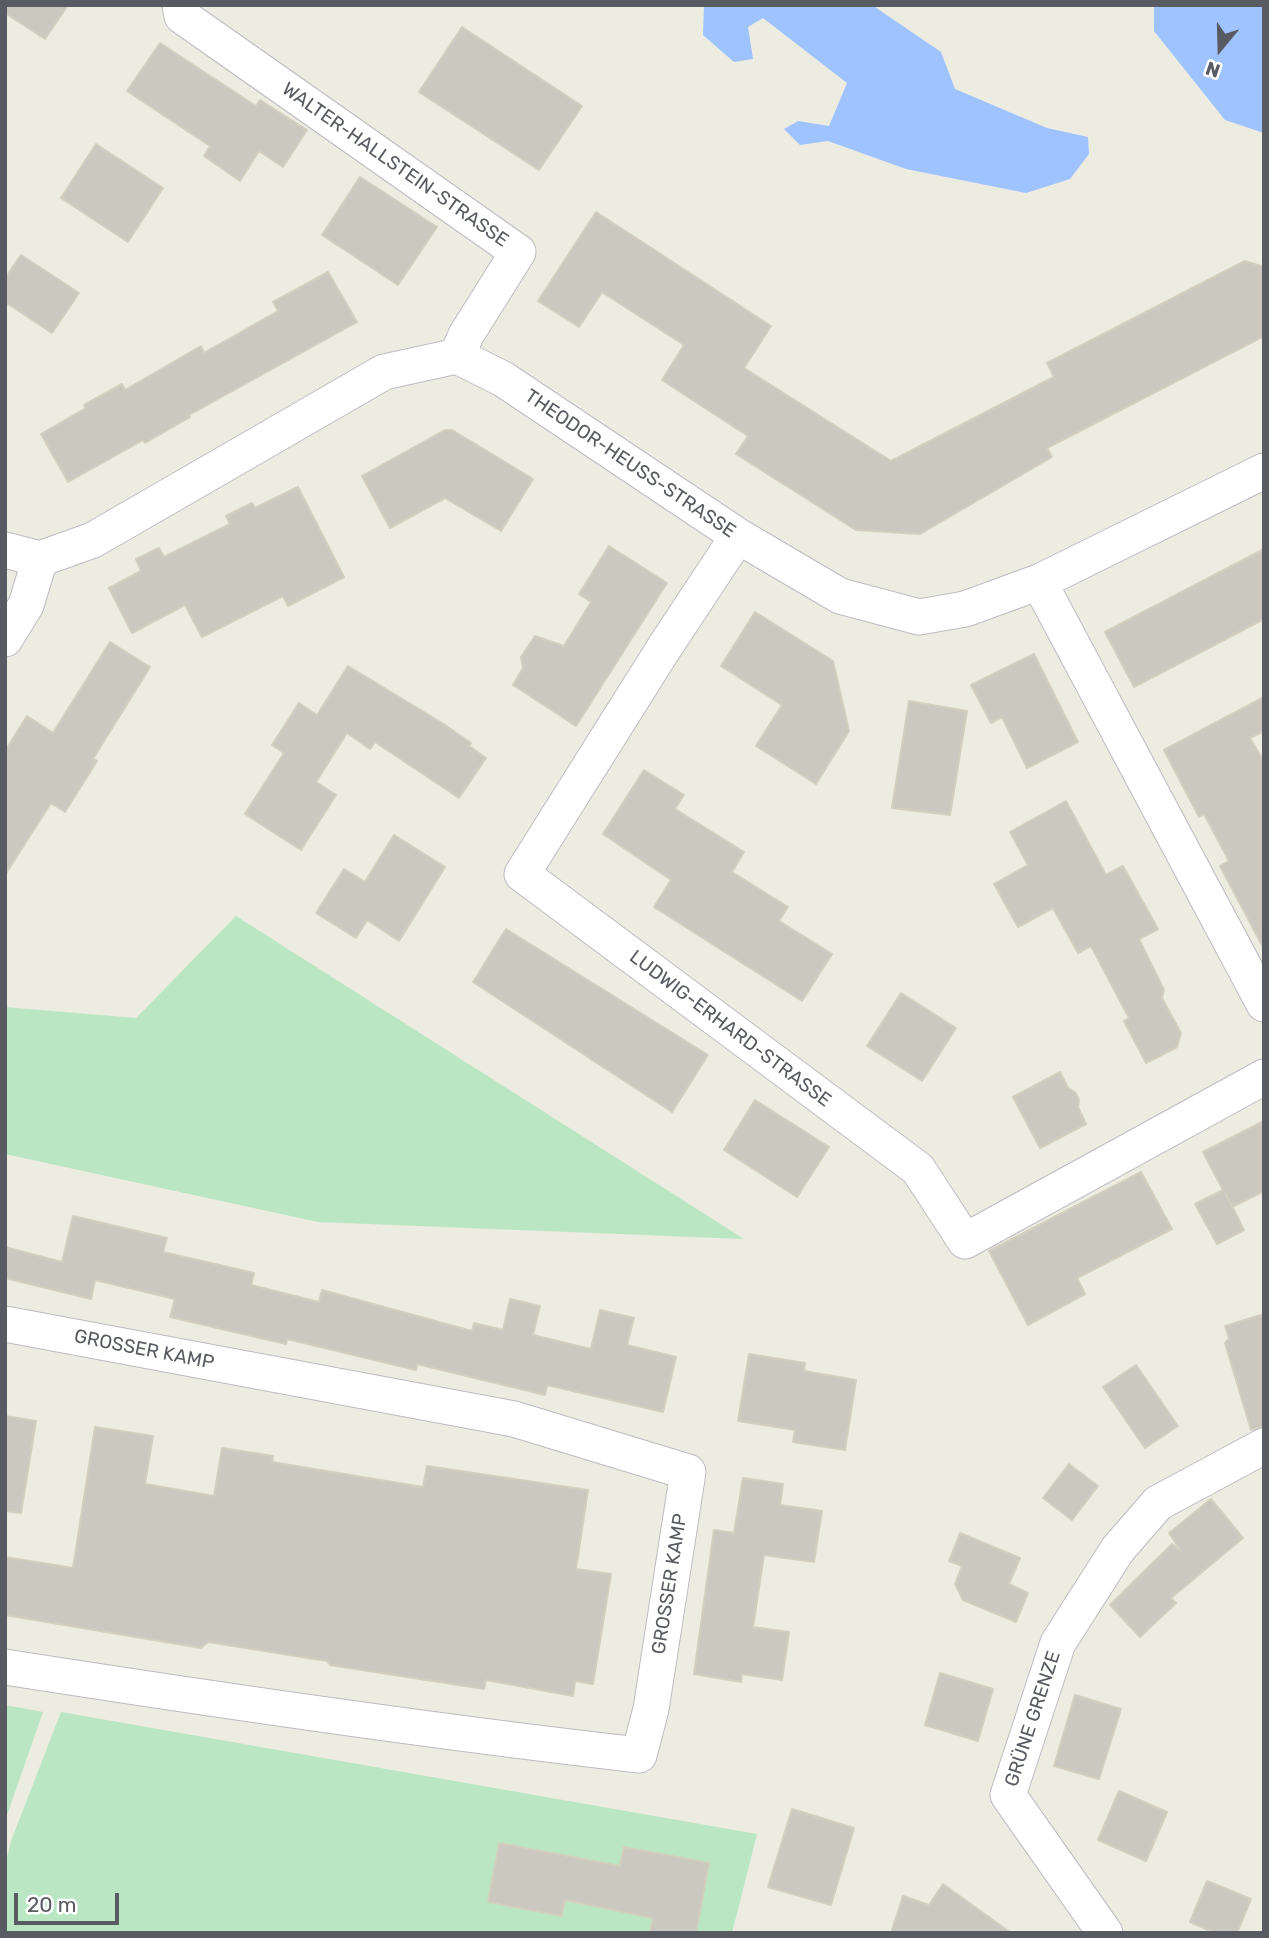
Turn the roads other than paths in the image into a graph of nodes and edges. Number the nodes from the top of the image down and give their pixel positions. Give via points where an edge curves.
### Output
1 (180, 5) edge
2 (457, 356) junction
3 (1264, 471) edge
4 (738, 537) junction
5 (5, 550) edge
6 (40, 559) junction
7 (1040, 582) junction
8 (5, 639) edge
9 (1264, 1004) edge
10 (1264, 1077) edge
11 (5, 1324) edge
12 (1264, 1446) edge
13 (5, 1667) edge
14 (1105, 1933) edge

1 - 2 street, WALTER-HALLSTEIN-STRASSE via 182,16 518,252
2 - 4 street, THEODOR-HEUSS-STRASSE via 503,379
2 - 6 street via 384,372 93,540
3 - 7 street, THEODOR-HEUSS-STRASSE
4 - 7 street, THEODOR-HEUSS-STRASSE via 839,596 919,617 965,610
4 - 10 street, LUDWIG-ERHARD-STRASSE via 522,874 918,1169 965,1241
5 - 6 street
6 - 8 street via 26,605
7 - 9 street
11 - 13 street, GROSSER KAMP via 514,1419 688,1472 651,1709 639,1755 216,1700
12 - 14 street, GRÜNE GRENZE via 1158,1503 1118,1549 1058,1643 1008,1795

